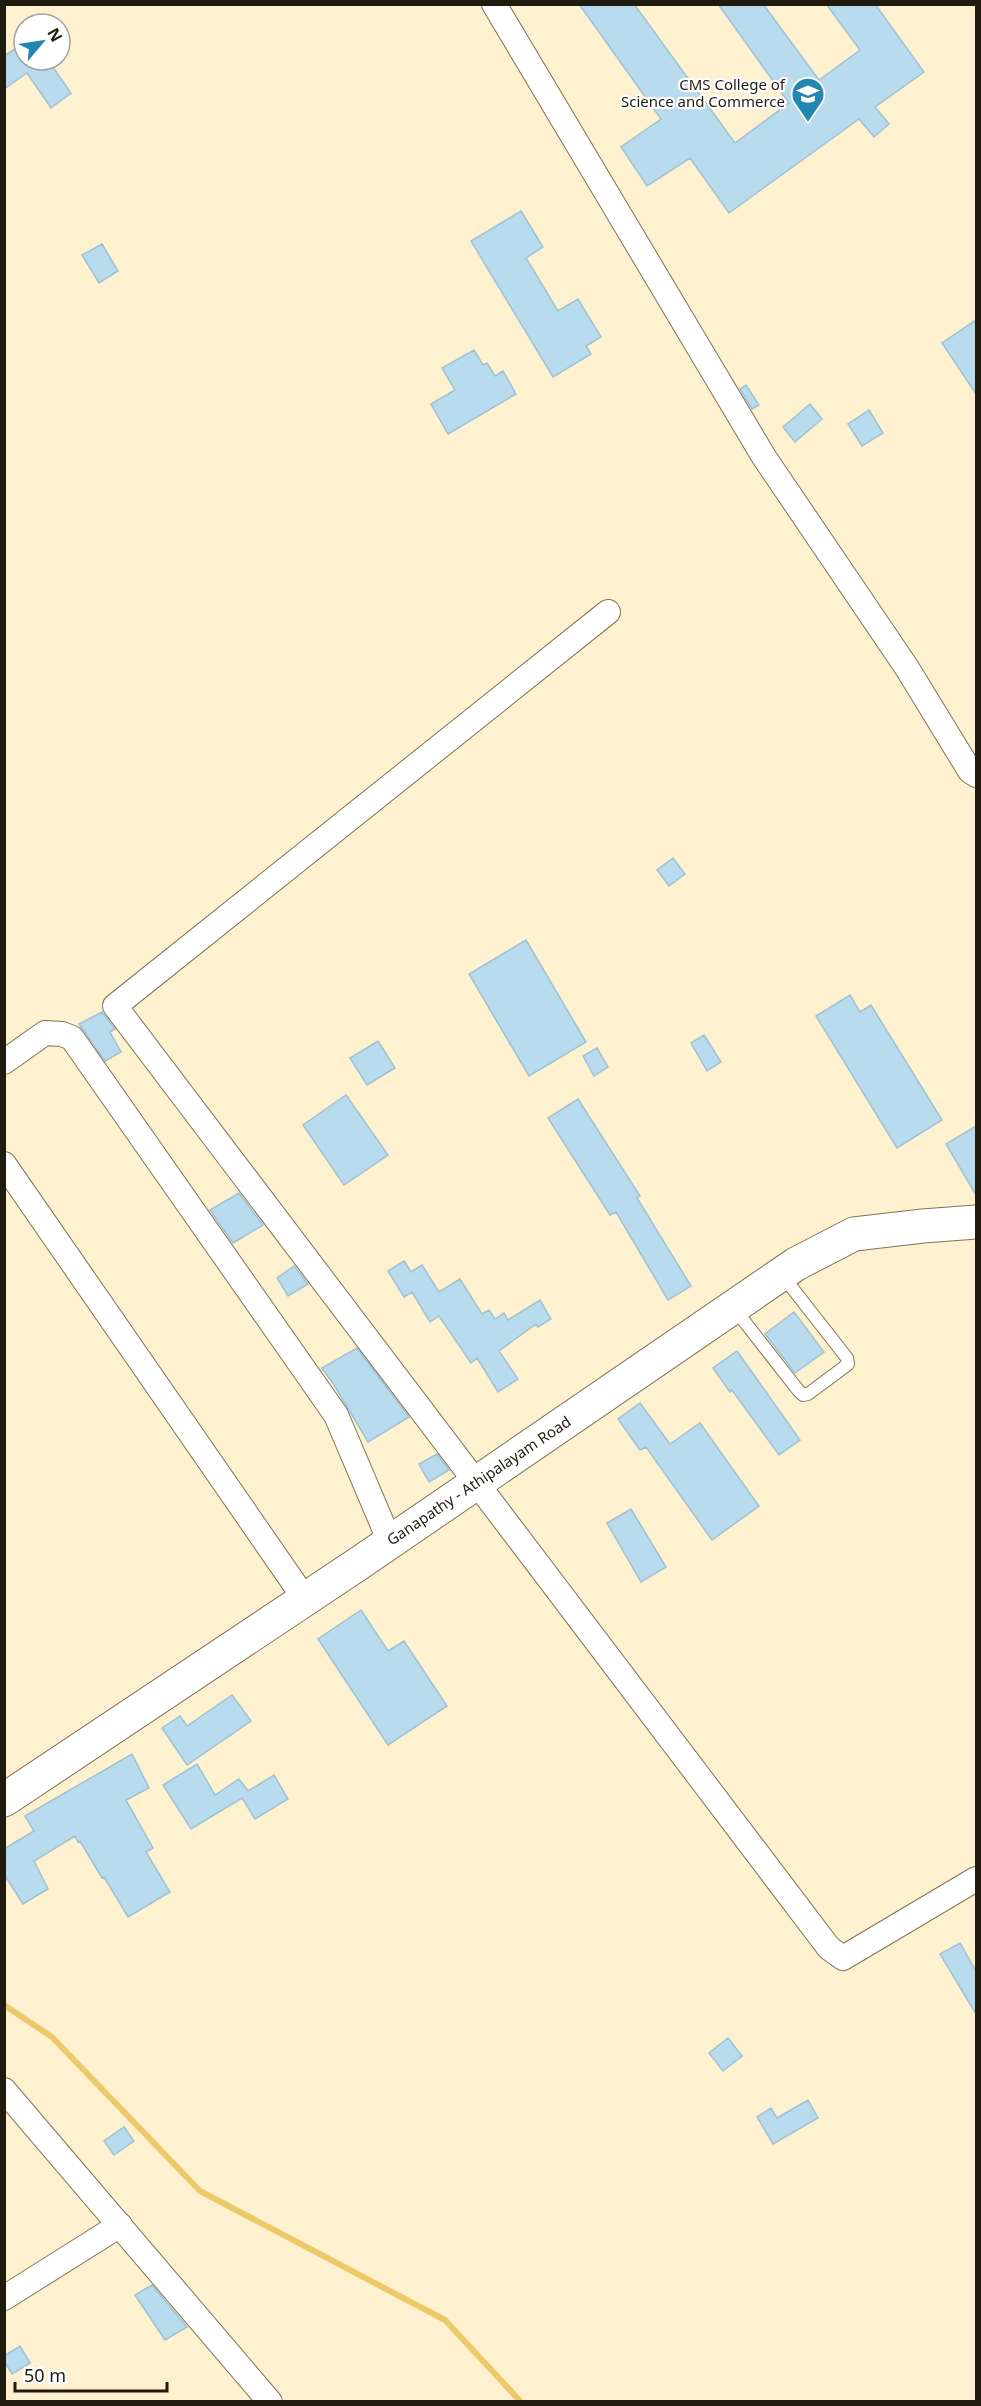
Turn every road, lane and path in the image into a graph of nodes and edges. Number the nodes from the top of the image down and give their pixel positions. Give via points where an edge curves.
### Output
1 (494, 4) edge
2 (608, 612) dead end
3 (976, 775) edge
4 (4, 1062) edge
5 (4, 1164) edge
6 (976, 1222) edge
7 (781, 1274) junction
8 (733, 1307) junction
9 (478, 1482) junction
10 (390, 1542) junction
11 (305, 1599) junction
12 (4, 1800) edge
13 (976, 1879) edge
14 (4, 2090) edge
15 (120, 2225) junction
16 (4, 2298) edge
17 (270, 2402) edge

1 - 3 street via 764,457
2 - 9 street via 115,1006
4 - 10 street via 45,1033 72,1038 336,1415
5 - 11 street
6 - 7 main road, Ganapathy - Athipalayam Road via 854,1234
7 - 8 main road, Ganapathy - Athipalayam Road
7 - 8 lane via 847,1358 848,1364 808,1394 798,1390
8 - 9 main road, Ganapathy - Athipalayam Road
9 - 10 main road, Ganapathy - Athipalayam Road
9 - 13 street via 829,1947 843,1958
10 - 11 main road, Ganapathy - Athipalayam Road
11 - 12 main road, Ganapathy - Athipalayam Road
14 - 15 street
15 - 16 street
15 - 17 street

